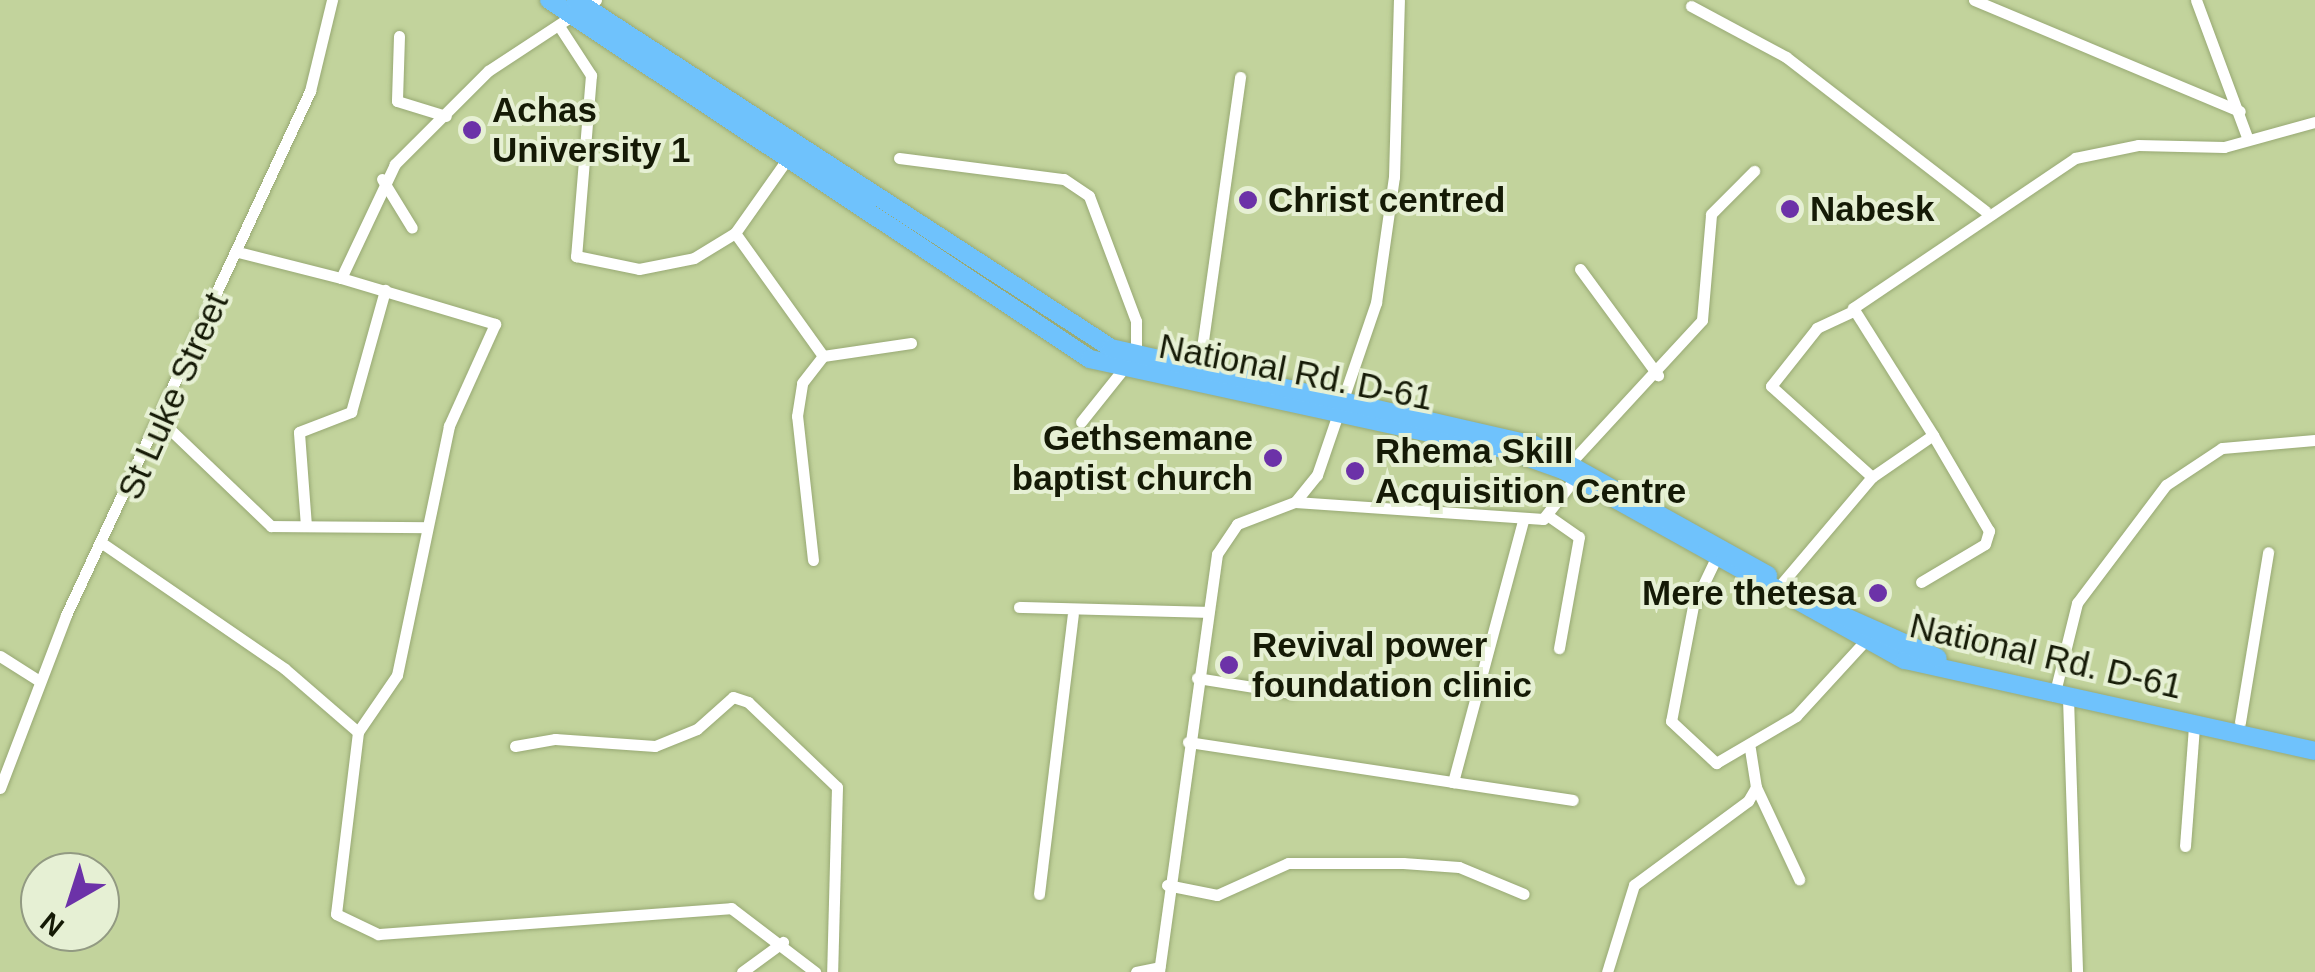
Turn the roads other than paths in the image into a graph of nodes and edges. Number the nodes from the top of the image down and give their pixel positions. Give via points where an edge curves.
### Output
1 (332, 0) edge
2 (549, 0) edge
3 (1399, 0) edge
4 (1974, 0) edge
5 (2196, 0) edge
6 (1691, 6) dead end
7 (578, 10) edge
8 (398, 36) dead end
9 (1240, 77) dead end
10 (2240, 111) junction
11 (446, 116) junction
12 (2315, 122) edge
13 (2248, 140) junction
14 (788, 158) junction
15 (899, 158) dead end
16 (1754, 171) dead end
17 (382, 179) junction
18 (1985, 211) junction
19 (412, 228) dead end
20 (735, 233) junction
21 (238, 252) junction
22 (1580, 269) dead end
23 (342, 278) junction
24 (385, 290) junction
25 (1851, 312) junction
26 (911, 343) dead end
27 (1136, 354) junction
28 (824, 356) junction
29 (1199, 369) junction
30 (1123, 370) junction
31 (1658, 375) junction
32 (1337, 409) junction
33 (157, 417) junction
34 (1081, 422) dead end
35 (1932, 434) junction
36 (2315, 440) edge
37 (1574, 468) junction
38 (1872, 476) junction
39 (1295, 502) junction
40 (1550, 518) junction
41 (1523, 520) junction
42 (306, 526) junction
43 (426, 527) junction
44 (102, 543) junction
45 (2268, 552) dead end
46 (1716, 558) junction
47 (813, 560) dead end
48 (1921, 582) dead end
49 (1782, 583) junction
50 (1018, 608) dead end
51 (1206, 612) junction
52 (1073, 615) junction
53 (1864, 642) junction
54 (1559, 648) dead end
55 (0, 656) edge
56 (1197, 678) junction
57 (38, 680) junction
58 (1290, 693) dead end
59 (2059, 693) junction
60 (2240, 722) junction
61 (2194, 725) junction
62 (358, 732) junction
63 (2315, 739) edge
64 (1188, 742) junction
65 (515, 746) dead end
66 (1750, 748) junction
67 (2315, 751) edge
68 (1453, 782) junction
69 (1756, 787) junction
70 (0, 788) edge
71 (1573, 800) dead end
72 (2185, 846) dead end
73 (1799, 879) dead end
74 (1167, 885) junction
75 (1040, 894) dead end
76 (1524, 894) dead end
77 (783, 942) junction
78 (1159, 970) edge
79 (742, 972) edge
80 (815, 972) edge
81 (832, 972) edge
82 (1136, 972) edge
83 (1607, 972) edge
84 (2077, 972) edge

1 - 21 street, St Luke Street via 310,90
2 - 7 highway, National Rd. D-61
3 - 32 street via 1387,246
4 - 10 street
5 - 10 street
6 - 18 street via 1786,57
7 - 11 street via 497,64
7 - 14 highway, National Rd. D-61
7 - 20 street via 592,75 576,256 667,266
7 - 27 highway, National Rd. D-61 via 1094,339
8 - 11 street via 398,102
9 - 29 street
10 - 13 street
11 - 17 street
12 - 13 street
13 - 18 street via 2075,158
14 - 20 street
14 - 30 highway, National Rd. D-61 via 1090,359
15 - 27 street via 1078,184 1136,321
16 - 31 street via 1711,214 1708,302
17 - 19 street
17 - 23 street
18 - 25 street
20 - 28 street
21 - 23 street
21 - 33 street, St Luke Street
22 - 31 street
23 - 24 street
24 - 42 street via 351,412 340,424 302,426 297,440
24 - 43 street via 496,324 449,426
25 - 35 street
25 - 38 street via 1816,328 1771,386
26 - 28 street
27 - 29 highway, National Rd. D-61
27 - 30 street
28 - 47 street via 802,383 796,416
29 - 32 highway, National Rd. D-61
30 - 32 highway, National Rd. D-61
30 - 34 street
31 - 37 street
32 - 37 highway, National Rd. D-61 via 1492,430
32 - 39 street via 1325,460
33 - 42 street via 262,520
33 - 44 street, St Luke Street
35 - 38 street
35 - 48 street via 1989,530 1985,544
36 - 59 street via 2222,448 2166,486 2077,603
37 - 40 street
37 - 46 highway, National Rd. D-61
37 - 49 highway, National Rd. D-61
38 - 49 street
39 - 41 street
39 - 51 street via 1254,513 1226,536
40 - 41 street
40 - 54 street via 1579,537
41 - 68 street
42 - 43 street
43 - 62 street via 397,675
44 - 57 street, St Luke Street
44 - 62 street via 285,669
45 - 60 street
46 - 53 highway, National Rd. D-61
46 - 66 street via 1694,606 1671,722 1716,763
49 - 59 highway, National Rd. D-61 via 1920,652
50 - 52 street
51 - 52 street
51 - 56 street
52 - 75 street
53 - 59 highway, National Rd. D-61 via 1943,672
53 - 66 street via 1832,686
55 - 57 street
56 - 58 street
56 - 64 street
57 - 70 street, St Luke Street
59 - 60 highway, National Rd. D-61
59 - 61 highway, National Rd. D-61
59 - 84 street
60 - 63 highway, National Rd. D-61
61 - 67 highway, National Rd. D-61
61 - 72 street
62 - 77 street via 336,914 370,933 732,908
64 - 68 street
64 - 74 street
65 - 81 street via 555,739 655,746 697,730 734,696 748,702 837,786
66 - 69 street
68 - 71 street
69 - 73 street
69 - 83 street via 1634,885
74 - 76 street via 1217,895 1288,863 1403,863 1458,867
74 - 78 street
77 - 79 street
77 - 80 street
78 - 82 street

